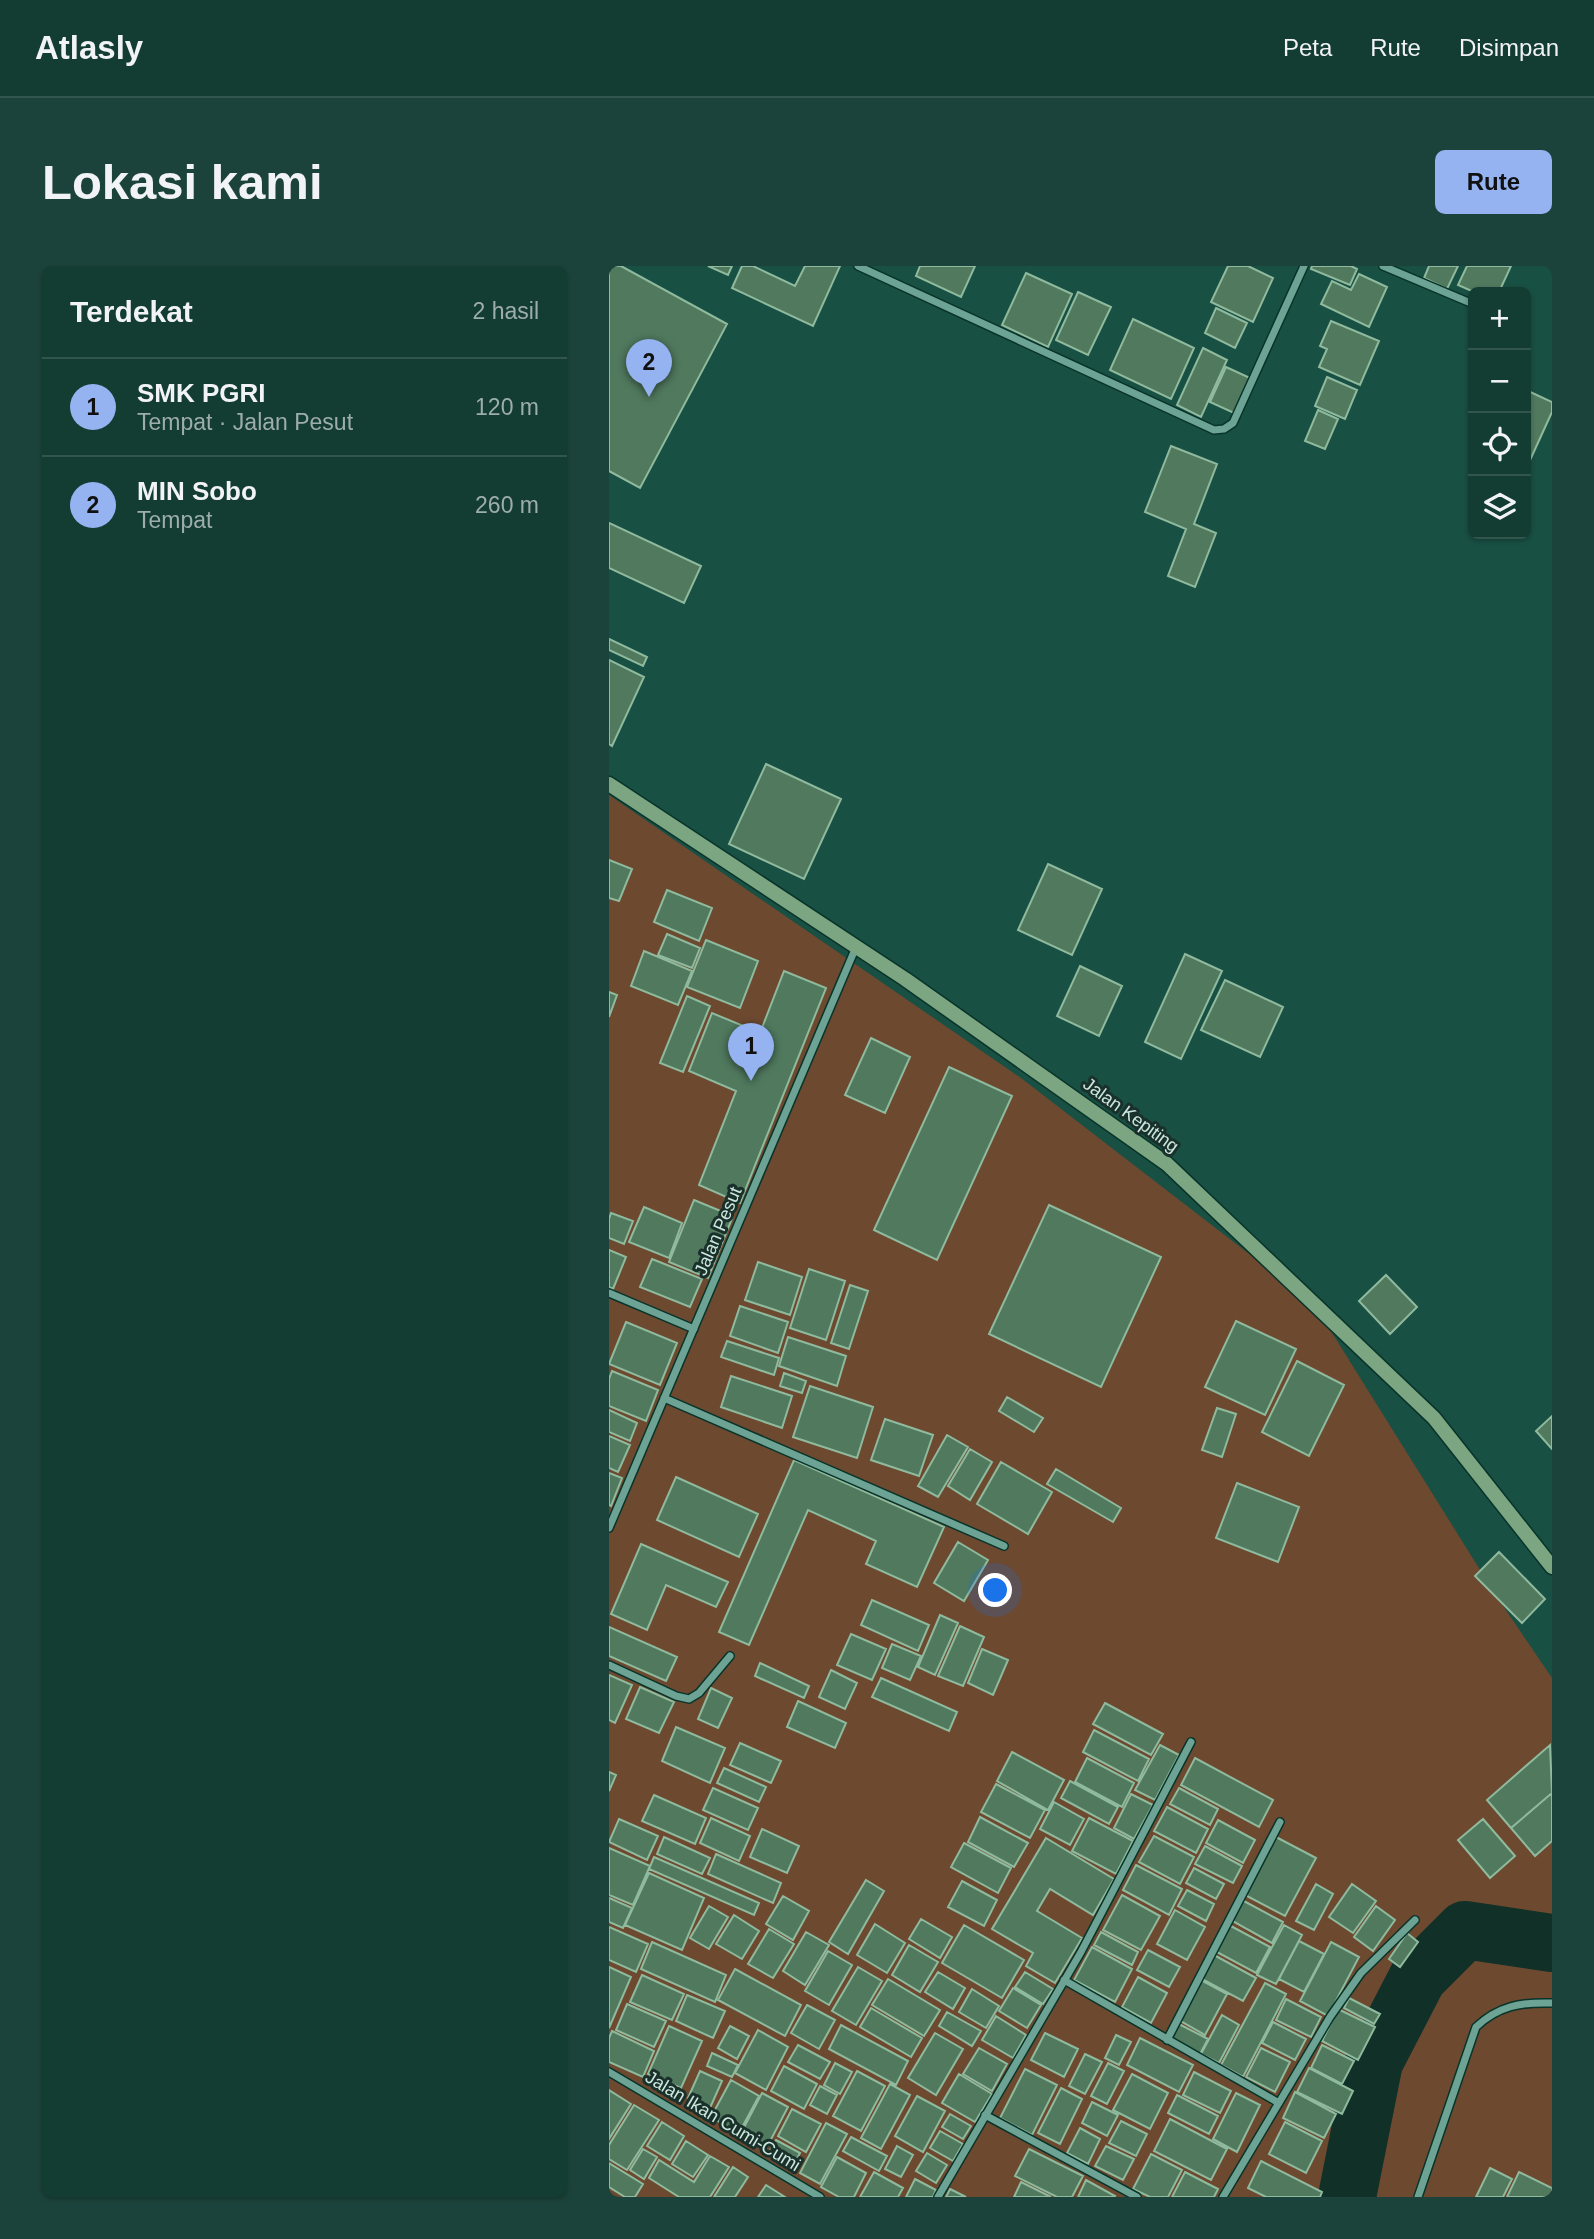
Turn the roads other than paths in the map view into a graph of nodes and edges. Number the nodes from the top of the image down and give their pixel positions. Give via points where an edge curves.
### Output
1 (859, 266) edge
2 (1304, 266) edge
3 (1384, 266) edge
4 (1468, 302) edge
5 (609, 784) edge
6 (856, 947) junction
7 (609, 1293) edge
8 (694, 1329) junction
9 (664, 1398) junction
10 (609, 1528) edge
11 (1004, 1546) dead end
12 (1552, 1567) edge
13 (730, 1656) dead end
14 (609, 1665) edge
15 (1191, 1742) dead end
16 (1280, 1822) dead end
17 (1415, 1920) dead end
18 (1064, 1980) junction
19 (1552, 2003) edge
20 (1167, 2040) junction
21 (609, 2072) edge
22 (1279, 2103) junction
23 (985, 2115) junction
24 (820, 2197) edge
25 (938, 2197) edge
26 (1137, 2197) edge
27 (1223, 2197) edge
28 (1418, 2197) edge

1 - 2 street via 1214,430 1233,423
3 - 4 street
5 - 6 main road, Jalan Kepiting
6 - 8 street, Jalan Pesut
6 - 12 main road, Jalan Kepiting via 1167,1164 1434,1418
7 - 8 street
8 - 9 street, Jalan Pesut
9 - 10 street, Jalan Pesut
9 - 11 street
13 - 14 street via 689,1699
15 - 18 street
16 - 20 street
17 - 22 street via 1361,1973
18 - 20 street
18 - 23 street
19 - 28 street via 1511,2006 1489,2014 1476,2027
20 - 22 street
21 - 24 street, Jalan Ikan Cumi-Cumi
22 - 27 street
23 - 25 street
23 - 26 street

